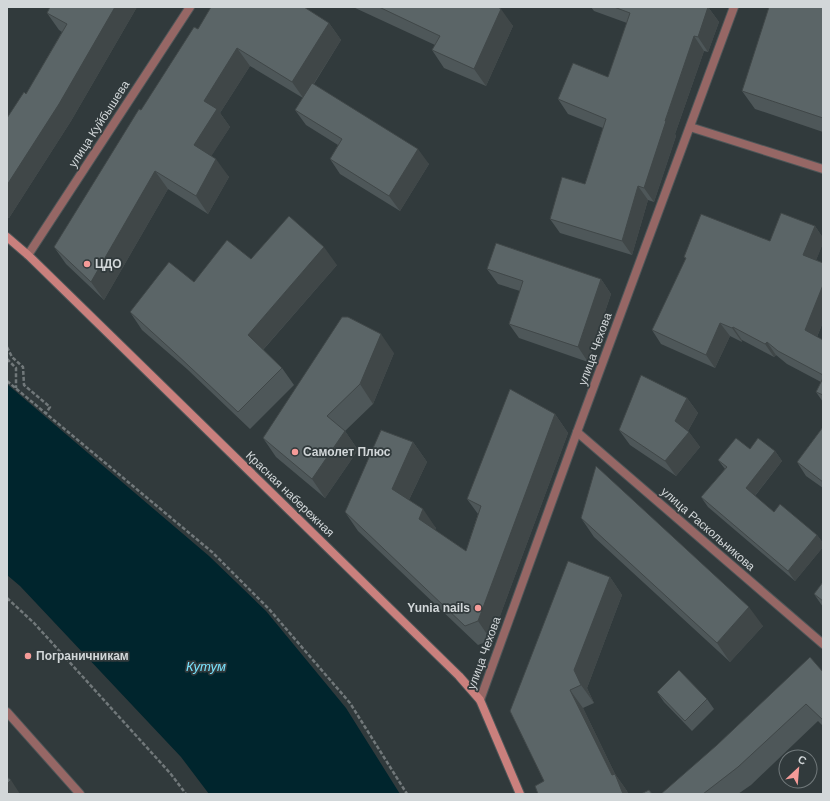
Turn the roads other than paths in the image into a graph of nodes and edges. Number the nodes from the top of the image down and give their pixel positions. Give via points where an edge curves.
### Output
1 (190, 7) edge
2 (734, 7) edge
3 (690, 127) junction
4 (823, 169) edge
5 (7, 237) edge
6 (28, 255) junction
7 (577, 432) junction
8 (823, 644) edge
9 (480, 700) junction
10 (7, 712) edge
11 (80, 794) edge
12 (520, 794) edge

1 - 6 street, улица Куйбышева
2 - 3 street, улица Чехова
3 - 4 street
3 - 7 street, улица Чехова
5 - 6 main road, Красная набережная
6 - 9 main road, Красная набережная via 460,676
7 - 8 street, улица Раскольникова
7 - 9 street, улица Чехова
9 - 12 main road, Красная набережная
10 - 11 street

